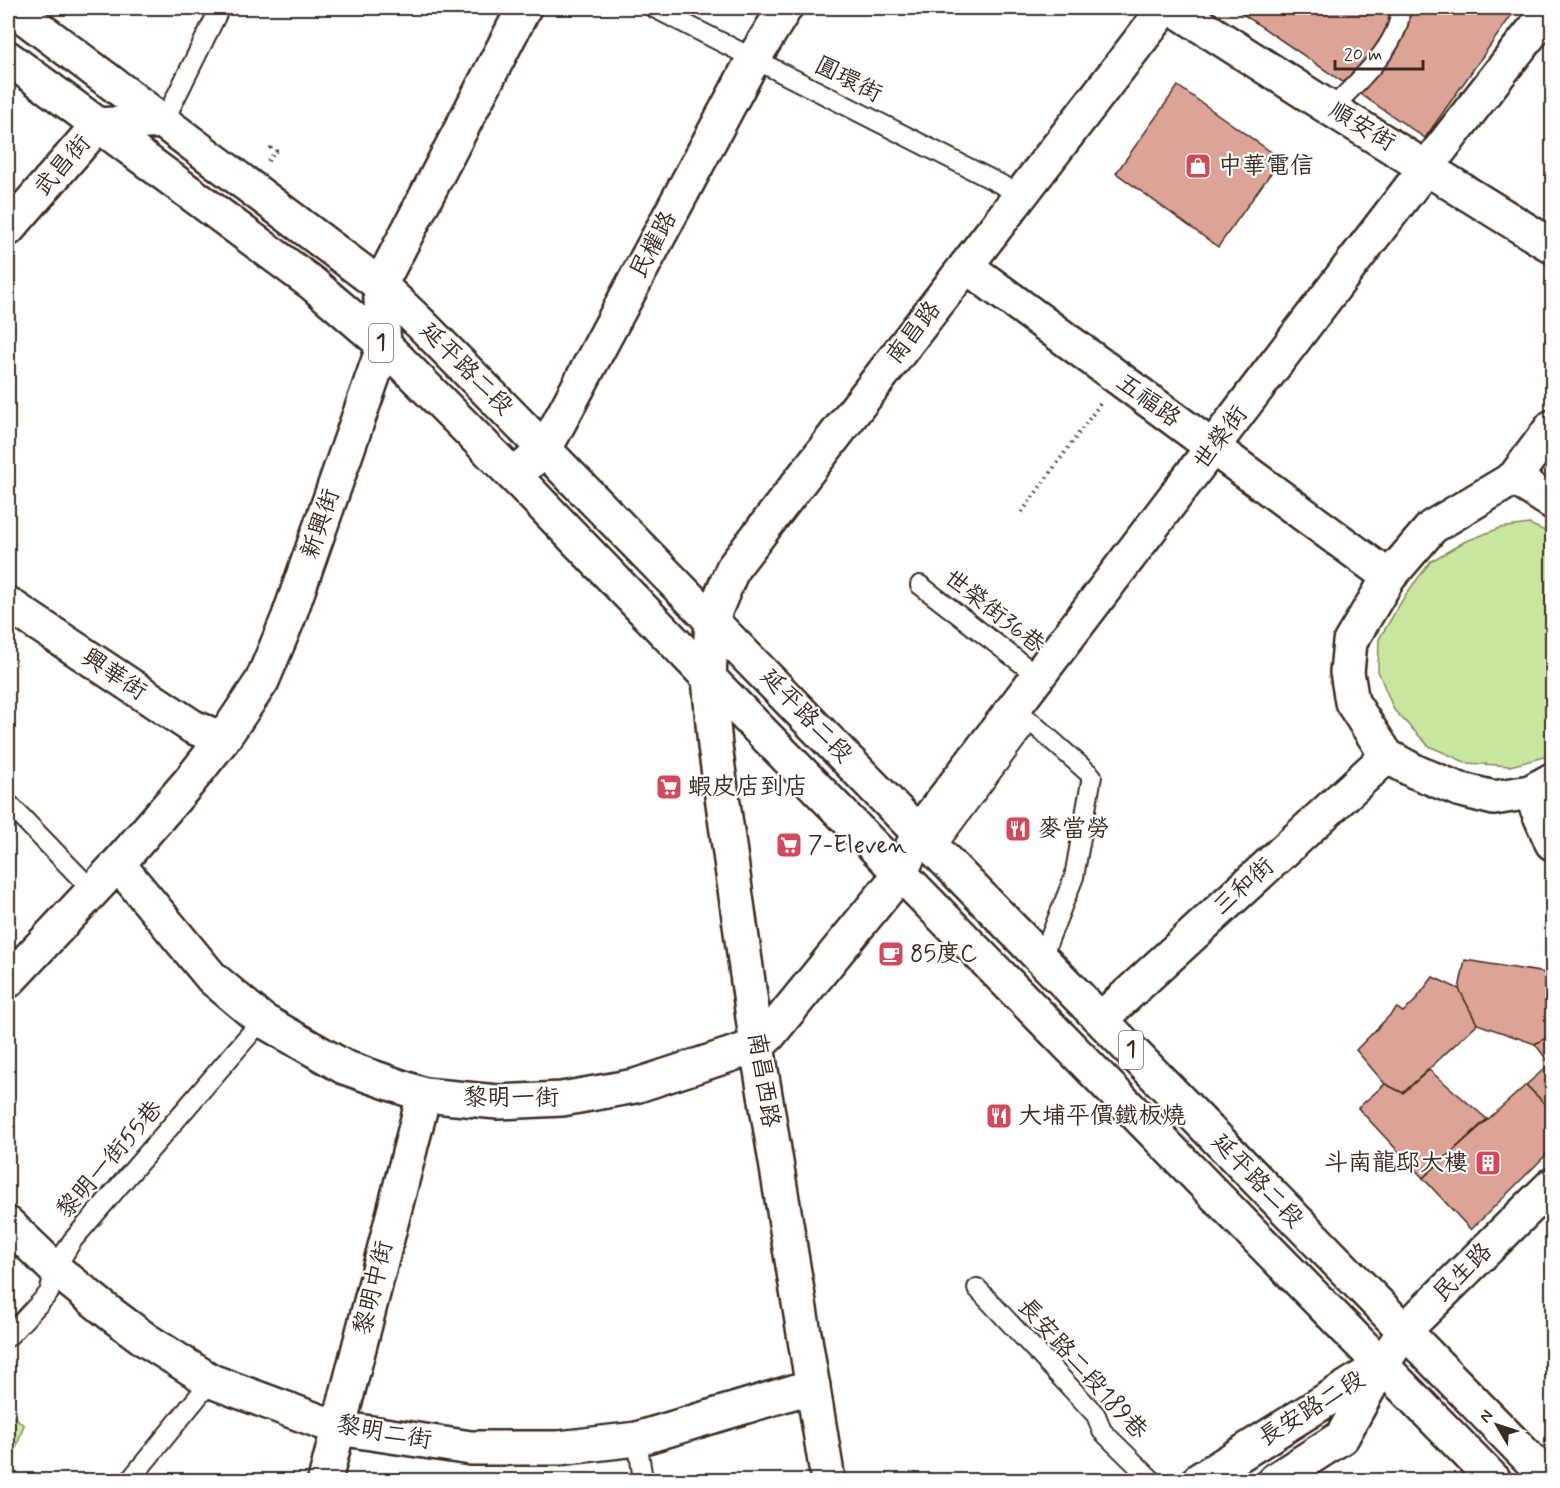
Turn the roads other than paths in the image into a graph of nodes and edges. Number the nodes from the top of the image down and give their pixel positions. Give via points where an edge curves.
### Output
1 (12, 8) edge
2 (220, 8) edge
3 (524, 8) edge
4 (654, 8) edge
5 (785, 8) edge
6 (1165, 8) edge
7 (1173, 8) edge
8 (1400, 8) edge
9 (1551, 8) edge
10 (8, 58) edge
11 (754, 58) junction
12 (1331, 109) junction
13 (164, 121) junction
14 (98, 125) junction
15 (1426, 166) junction
16 (1020, 194) junction
17 (8, 229) edge
18 (1552, 246) edge
19 (966, 266) junction
20 (380, 285) junction
21 (384, 345) junction
22 (1552, 427) edge
23 (545, 448) junction
24 (1214, 448) junction
25 (514, 476) junction
26 (1514, 478) junction
27 (1552, 502) edge
28 (1389, 577) junction
29 (920, 585) dead end
30 (8, 603) edge
31 (712, 618) junction
32 (1039, 677) junction
33 (709, 678) junction
34 (223, 739) junction
35 (1387, 756) junction
36 (1541, 786) edge
37 (8, 803) edge
38 (927, 840) junction
39 (1552, 843) edge
40 (118, 864) junction
41 (901, 873) junction
42 (92, 890) junction
43 (1042, 957) junction
44 (8, 981) edge
45 (1101, 1019) junction
46 (262, 1020) junction
47 (757, 1046) junction
48 (423, 1095) junction
49 (1552, 1185) edge
50 (8, 1224) edge
51 (55, 1269) junction
52 (977, 1288) dead end
53 (1405, 1330) junction
54 (8, 1336) edge
55 (1380, 1366) junction
56 (211, 1381) junction
57 (813, 1386) junction
58 (338, 1428) junction
59 (637, 1439) junction
60 (130, 1480) edge
61 (326, 1480) edge
62 (643, 1480) edge
63 (828, 1480) edge
64 (1152, 1480) edge
65 (1199, 1480) edge
66 (1275, 1480) edge
67 (1494, 1480) edge
68 (1550, 1480) edge

1 - 13 street, 延平路二段 / 1
2 - 13 lane
3 - 20 street
4 - 11 lane, 圓環街
5 - 11 street, 民權路
6 - 16 street, 南昌路
7 - 12 street, 順安街
8 - 12 lane via 1401,18 1383,53
9 - 15 street, 世榮街
10 - 14 street, 延平路二段 / 1
11 - 16 lane, 圓環街
11 - 23 street, 民權路
12 - 15 street, 順安街
13 - 14 street, 武昌街
13 - 20 street, 延平路二段 / 1
14 - 17 street, 武昌街
14 - 21 street, 延平路二段 / 1 via 313,284
15 - 18 street, 順安街
15 - 24 street, 世榮街
16 - 19 street, 南昌路
19 - 24 street, 五福路
19 - 31 street, 南昌路 via 733,568
20 - 21 street, 新興街
20 - 23 street, 延平路二段 / 1
21 - 25 street, 延平路二段 / 1
21 - 34 street, 新興街 via 288,619 262,681
22 - 26 street
23 - 25 street, 民權路
23 - 31 street, 延平路二段 / 1
24 - 28 street, 五福路
24 - 32 street, 世榮街
25 - 33 street, 延平路二段 / 1
26 - 27 street
26 - 28 street via 1432,527
28 - 35 street via 1350,642 1347,672 1352,702
29 - 32 lane, 世榮街36巷
30 - 34 street, 興華街 via 193,727
31 - 33 street, 南昌路
31 - 38 street, 延平路二段 / 1
32 - 38 street, 世榮街
33 - 41 street, 延平路二段 / 1
33 - 47 street, 南昌西路
34 - 40 street, 新興街
35 - 36 street via 1458,789 1494,798
35 - 45 street, 三和街
36 - 39 street
37 - 42 lane
38 - 41 street, 世榮街
38 - 43 street, 延平路二段 / 1
38 - 43 lane via 1029,721 1092,776 1074,877
40 - 42 street, 新興街
40 - 46 street, 黎明一街 via 212,978
41 - 47 street, 黎明一街
41 - 55 street, 延平路二段 / 1
42 - 44 street, 新興街
43 - 45 street, 延平路二段 / 1
45 - 53 street, 延平路二段 / 1
46 - 48 street, 黎明一街 via 344,1067
46 - 51 lane, 黎明一街55巷 via 72,1242
47 - 48 street, 黎明一街 via 635,1086 562,1099 498,1102
47 - 57 street, 南昌西路
48 - 58 street, 黎明中街
49 - 53 street, 民生路
50 - 51 street, 黎明二街
51 - 54 lane, 黎明一街55巷 via 49,1293
51 - 56 street, 黎明二街 via 146,1340
52 - 64 lane, 長安路二段189巷 via 1096,1415 1102,1431
53 - 55 street, 民生路
53 - 68 street, 延平路二段 / 1
55 - 65 street, 長安路二段
55 - 66 street, 長安路二段 via 1342,1437
55 - 67 street, 延平路二段 / 1
56 - 58 street, 黎明二街
56 - 60 lane
57 - 59 street, 黎明二街
57 - 63 street, 南昌西路
58 - 59 street, 黎明二街 via 471,1448 559,1448
58 - 61 street, 黎明中街
59 - 62 lane

